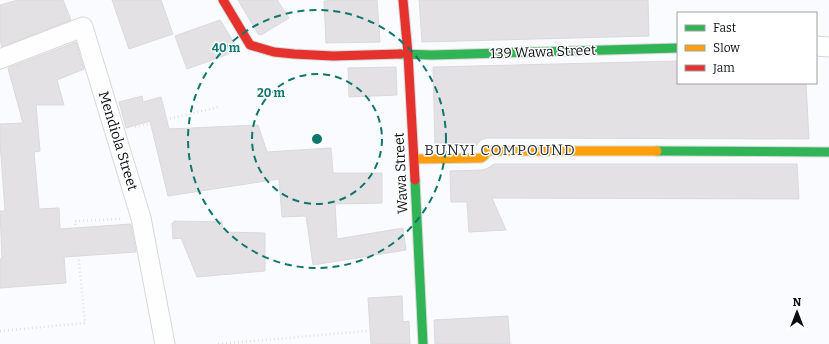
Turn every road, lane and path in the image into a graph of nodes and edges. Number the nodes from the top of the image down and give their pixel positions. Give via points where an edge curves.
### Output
1 (223, 0) edge
2 (404, 0) edge
3 (817, 46) edge
4 (829, 47) edge
5 (677, 48) edge
6 (408, 54) junction
7 (0, 59) edge
8 (219, 107) dead end
9 (115, 132) junction
10 (829, 152) edge
11 (414, 159) junction
12 (141, 218) junction
13 (423, 326) junction
14 (0, 330) edge
15 (165, 344) edge
16 (218, 344) edge
17 (424, 344) edge

1 - 6 street, 139 Wawa Street via 250,45 273,52 318,56
2 - 6 street, Wawa Street
3 - 4 street
5 - 6 street, 139 Wawa Street
6 - 11 street, Wawa Street
7 - 9 street, Mendiola Street via 83,27
8 - 9 path
9 - 12 street, Mendiola Street
10 - 11 street via 487,151 481,158
11 - 13 street, Wawa Street
12 - 14 path via 75,221 85,323
12 - 15 street, Mendiola Street
13 - 16 path
13 - 17 street, Wawa Street

